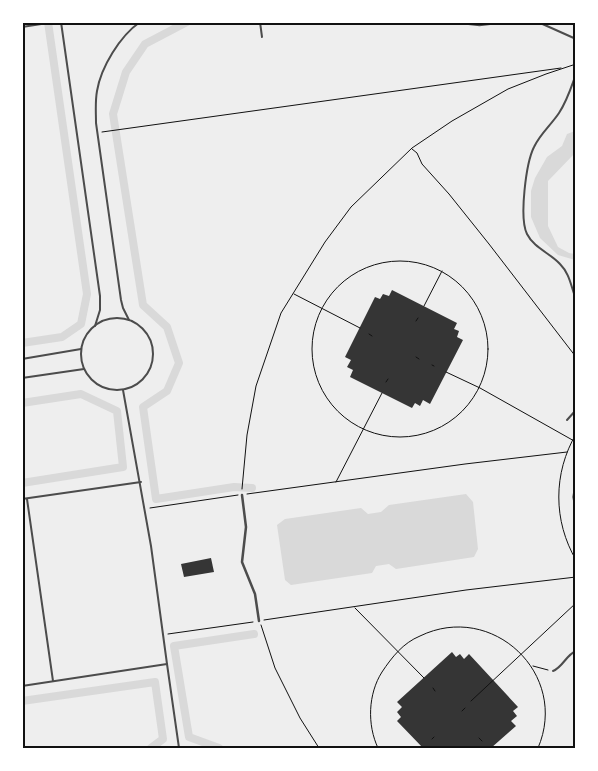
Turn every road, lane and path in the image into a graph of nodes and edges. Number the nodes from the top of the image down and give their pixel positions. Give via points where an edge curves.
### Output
1 (54, 22) edge
2 (61, 22) edge
3 (140, 22) edge
4 (260, 22) edge
5 (460, 22) edge
6 (496, 22) edge
7 (538, 22) edge
8 (37, 24) edge
9 (22, 27) edge
10 (262, 37) dead end
11 (576, 39) edge
12 (576, 64) edge
13 (564, 68) junction
14 (576, 74) edge
15 (97, 133) junction
16 (412, 148) junction
17 (442, 271) junction
18 (293, 294) junction
19 (576, 299) edge
20 (424, 306) dead end
21 (321, 308) junction
22 (418, 318) dead end
23 (129, 320) junction
24 (416, 322) dead end
25 (95, 326) junction
26 (360, 328) dead end
27 (369, 334) dead end
28 (372, 336) dead end
29 (81, 349) junction
30 (576, 357) edge
31 (22, 359) edge
32 (84, 369) junction
33 (446, 372) dead end
34 (22, 378) edge
35 (480, 388) junction
36 (123, 390) junction
37 (382, 393) dead end
38 (576, 410) edge
39 (567, 420) dead end
40 (363, 430) junction
41 (576, 434) edge
42 (572, 440) junction
43 (576, 442) edge
44 (567, 452) junction
45 (576, 472) edge
46 (140, 482) junction
47 (336, 482) junction
48 (242, 495) junction
49 (22, 499) edge
50 (26, 499) junction
51 (144, 508) junction
52 (576, 519) edge
53 (576, 560) edge
54 (576, 577) edge
55 (576, 603) edge
56 (355, 607) junction
57 (259, 621) junction
58 (163, 635) junction
59 (398, 651) junction
60 (576, 651) edge
61 (522, 654) junction
62 (167, 664) junction
63 (532, 666) junction
64 (553, 671) joint
65 (424, 678) dead end
66 (53, 681) junction
67 (22, 686) edge
68 (433, 688) dead end
69 (435, 691) dead end
70 (471, 701) dead end
71 (465, 708) dead end
72 (462, 711) dead end
73 (434, 737) dead end
74 (479, 738) dead end
75 (432, 740) dead end
76 (482, 741) dead end
77 (180, 748) edge
78 (319, 748) edge
79 (378, 748) edge
80 (538, 748) edge

1 - 8 lane
2 - 25 lane via 100,296
3 - 15 lane via 116,48 101,74 97,91
4 - 10 lane
5 - 6 lane via 482,26
7 - 11 lane
8 - 9 lane
12 - 13 path
13 - 15 path
13 - 16 path via 508,89
14 - 19 lane via 567,101 533,149 523,212 526,233 533,243 559,263 569,277
15 - 23 lane via 121,300
16 - 18 path via 351,207
16 - 30 path
17 - 20 path
17 - 21 path via 420,263 397,260 374,264 352,274 334,289
17 - 35 path via 464,287 480,309 488,335 488,362
18 - 21 path
18 - 48 path via 281,313 256,386 247,435
21 - 26 path
21 - 40 path via 312,338 311,354 316,378 326,399 343,417
22 - 24 path
23 - 25 lane via 111,318
23 - 36 lane via 146,332 152,341 154,357 142,381
25 - 29 lane via 88,332
27 - 28 path
29 - 31 lane
29 - 32 lane
32 - 34 lane
32 - 36 lane via 100,386
33 - 35 path
35 - 40 path via 464,410 434,430 417,436 390,437
35 - 42 path
36 - 46 lane
37 - 40 path
38 - 39 lane
40 - 47 path
41 - 42 path
42 - 43 path
42 - 44 path
44 - 47 path
44 - 53 path via 560,477 559,503 562,529
45 - 52 path via 573,497
46 - 50 lane
46 - 51 lane
47 - 48 path
48 - 51 path
48 - 57 street via 246,527 242,562 255,594
49 - 50 lane
50 - 66 lane
51 - 58 lane
54 - 56 path
55 - 61 path
56 - 57 path
56 - 59 path
57 - 58 path
57 - 78 path via 275,668
58 - 62 lane
59 - 61 path via 434,630 464,627 494,634
59 - 65 path
59 - 79 path via 377,679 373,695 371,722
60 - 64 lane
61 - 63 path
61 - 70 path
62 - 66 lane
62 - 77 lane
63 - 64 path
63 - 80 path via 542,687 546,709
66 - 67 lane
68 - 69 path
71 - 72 path
73 - 75 path
74 - 76 path

